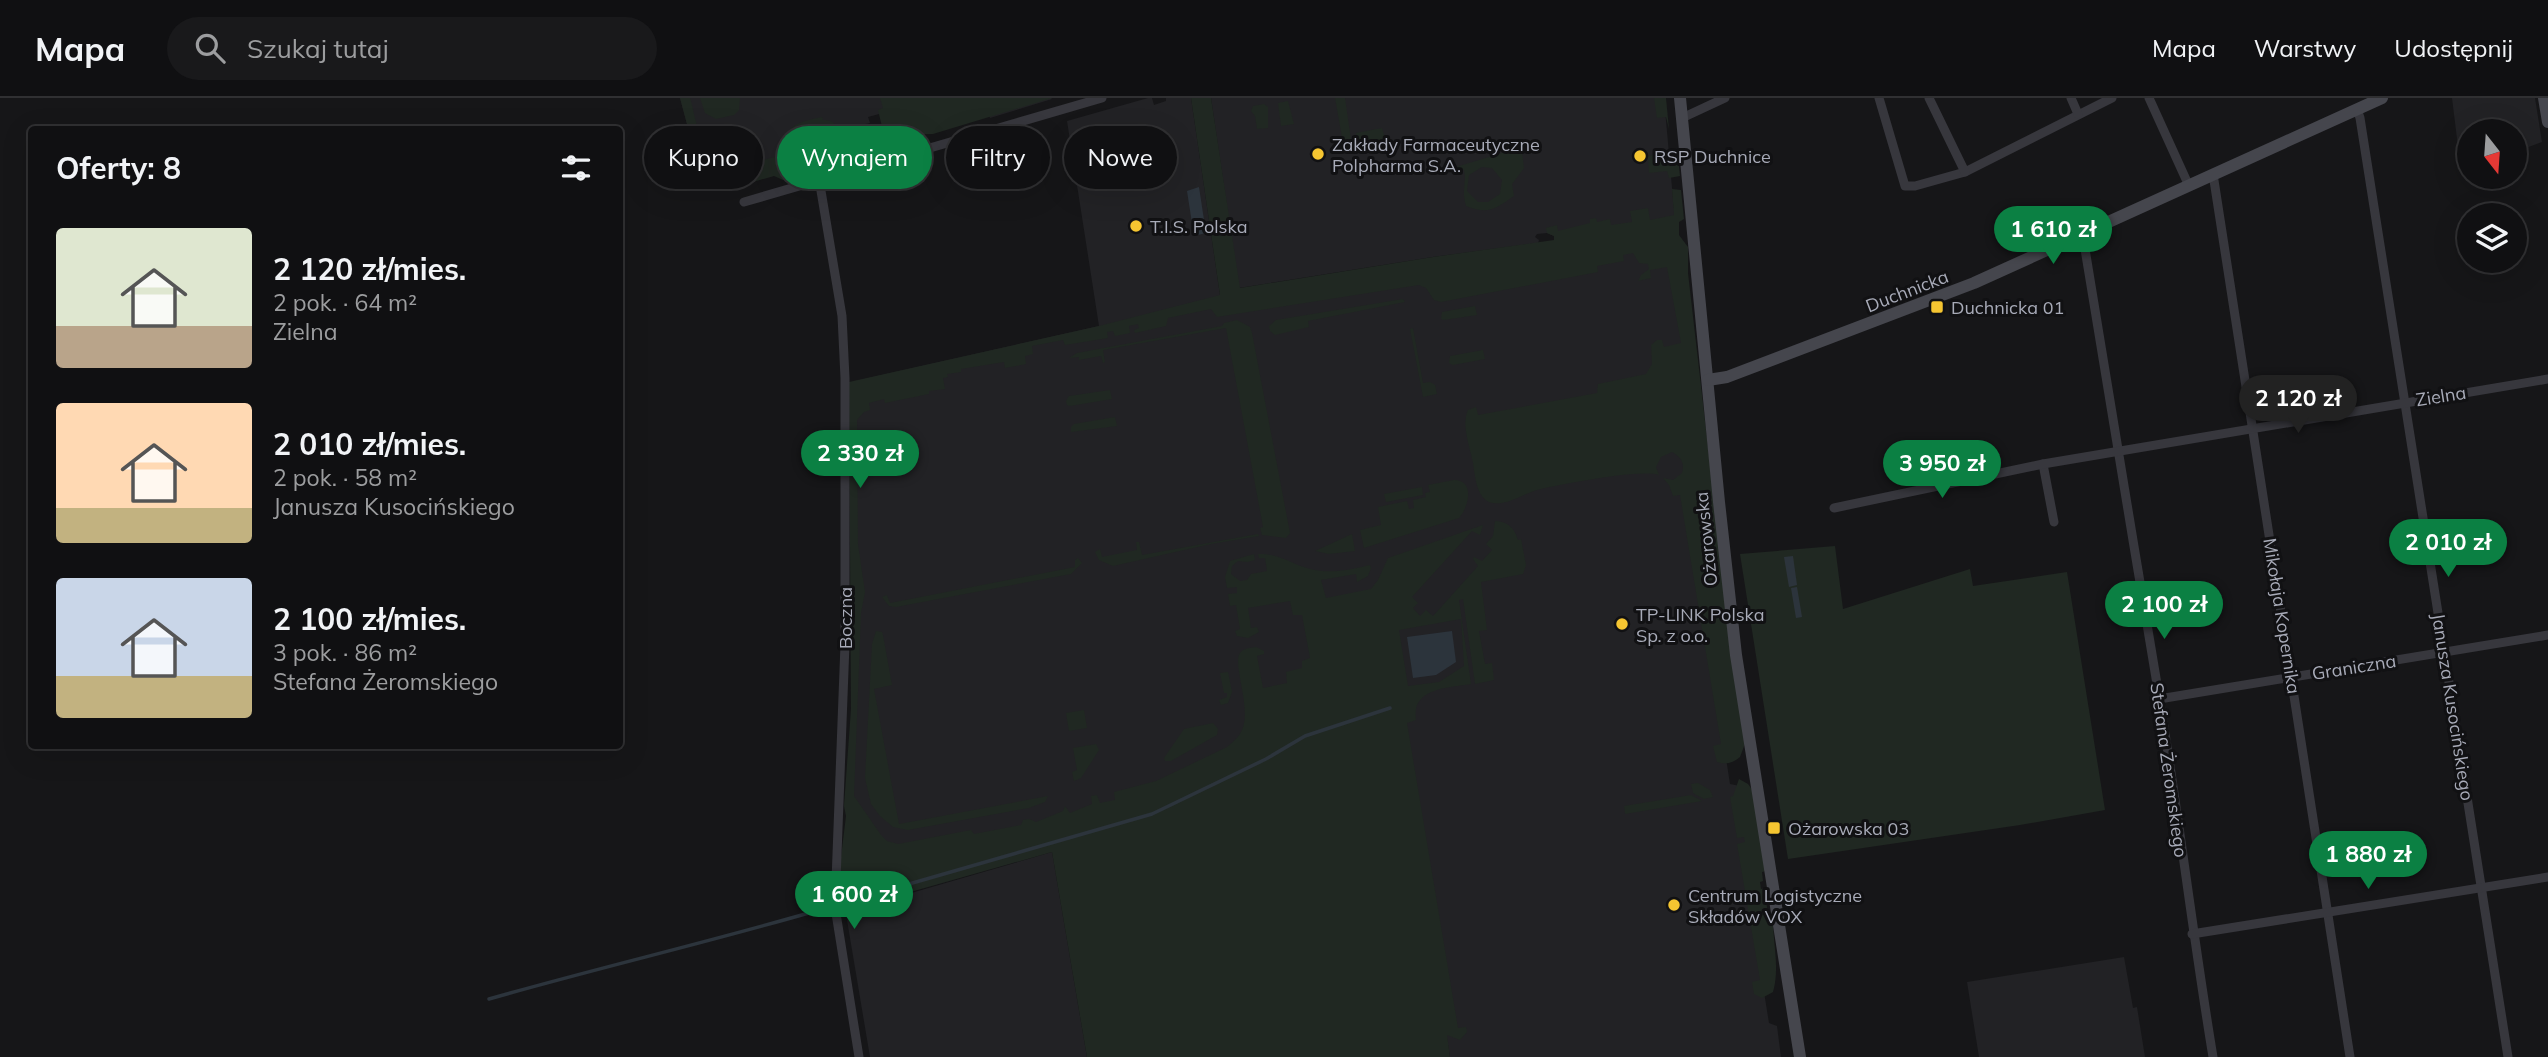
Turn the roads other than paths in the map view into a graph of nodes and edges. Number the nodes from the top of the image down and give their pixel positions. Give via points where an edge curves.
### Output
1 (1102, 98) edge
2 (1681, 98) edge
3 (1725, 98) edge
4 (1879, 98) edge
5 (1928, 98) edge
6 (2071, 98) edge
7 (2112, 98) edge
8 (2149, 98) edge
9 (2382, 98) edge
10 (2544, 98) edge
11 (2357, 109) junction
12 (2078, 114) junction
13 (1682, 118) junction
14 (2548, 122) edge
15 (932, 146) edge
16 (1965, 172) junction
17 (2213, 174) junction
18 (2189, 186) junction
19 (784, 189) edge
20 (820, 189) edge
21 (744, 202) dead end
22 (2081, 235) junction
23 (2548, 379) edge
24 (1708, 380) junction
25 (2406, 401) junction
26 (2253, 428) junction
27 (2117, 451) junction
28 (2043, 464) junction
29 (1834, 508) dead end
30 (2054, 522) dead end
31 (2548, 635) edge
32 (2444, 653) junction
33 (2292, 676) junction
34 (2159, 699) junction
35 (2548, 877) edge
36 (2481, 887) junction
37 (2328, 912) junction
38 (2192, 934) junction
39 (859, 1057) edge
40 (1800, 1057) edge
41 (2213, 1057) edge
42 (2350, 1057) edge
43 (2508, 1057) edge

1 - 15 street
2 - 13 main road, Ożarowska
3 - 13 street
4 - 16 street via 1905,186
5 - 16 street
6 - 12 street
7 - 12 street
8 - 18 street
9 - 11 main road, Duchnicka
10 - 14 main road
11 - 17 main road, Duchnicka
11 - 25 street, Janusza Kusocińskiego
12 - 16 street
13 - 24 main road, Ożarowska
17 - 18 main road, Duchnicka
17 - 26 street, Mikołaja Kopernika
18 - 22 main road, Duchnicka
19 - 21 street
20 - 39 street, Boczna via 842,316 845,378 845,644 835,907
22 - 24 main road, Duchnicka via 1935,299 1727,377
22 - 27 street, Stefana Żeromskiego
23 - 25 street, Zielna
24 - 40 main road, Ożarowska via 1736,655
25 - 26 street, Zielna
25 - 32 street, Janusza Kusocińskiego
26 - 27 street, Zielna
26 - 33 street, Mikołaja Kopernika
27 - 28 street, Zielna
27 - 34 street, Stefana Żeromskiego
28 - 29 street, Zielna
28 - 30 street
31 - 32 street, Graniczna
32 - 33 street, Graniczna
32 - 36 street, Janusza Kusocińskiego
33 - 34 street, Graniczna
33 - 37 street, Mikołaja Kopernika
34 - 38 street, Stefana Żeromskiego
35 - 36 street
36 - 37 street
36 - 43 street, Janusza Kusocińskiego
37 - 38 street
37 - 42 street, Mikołaja Kopernika
38 - 41 street, Stefana Żeromskiego

